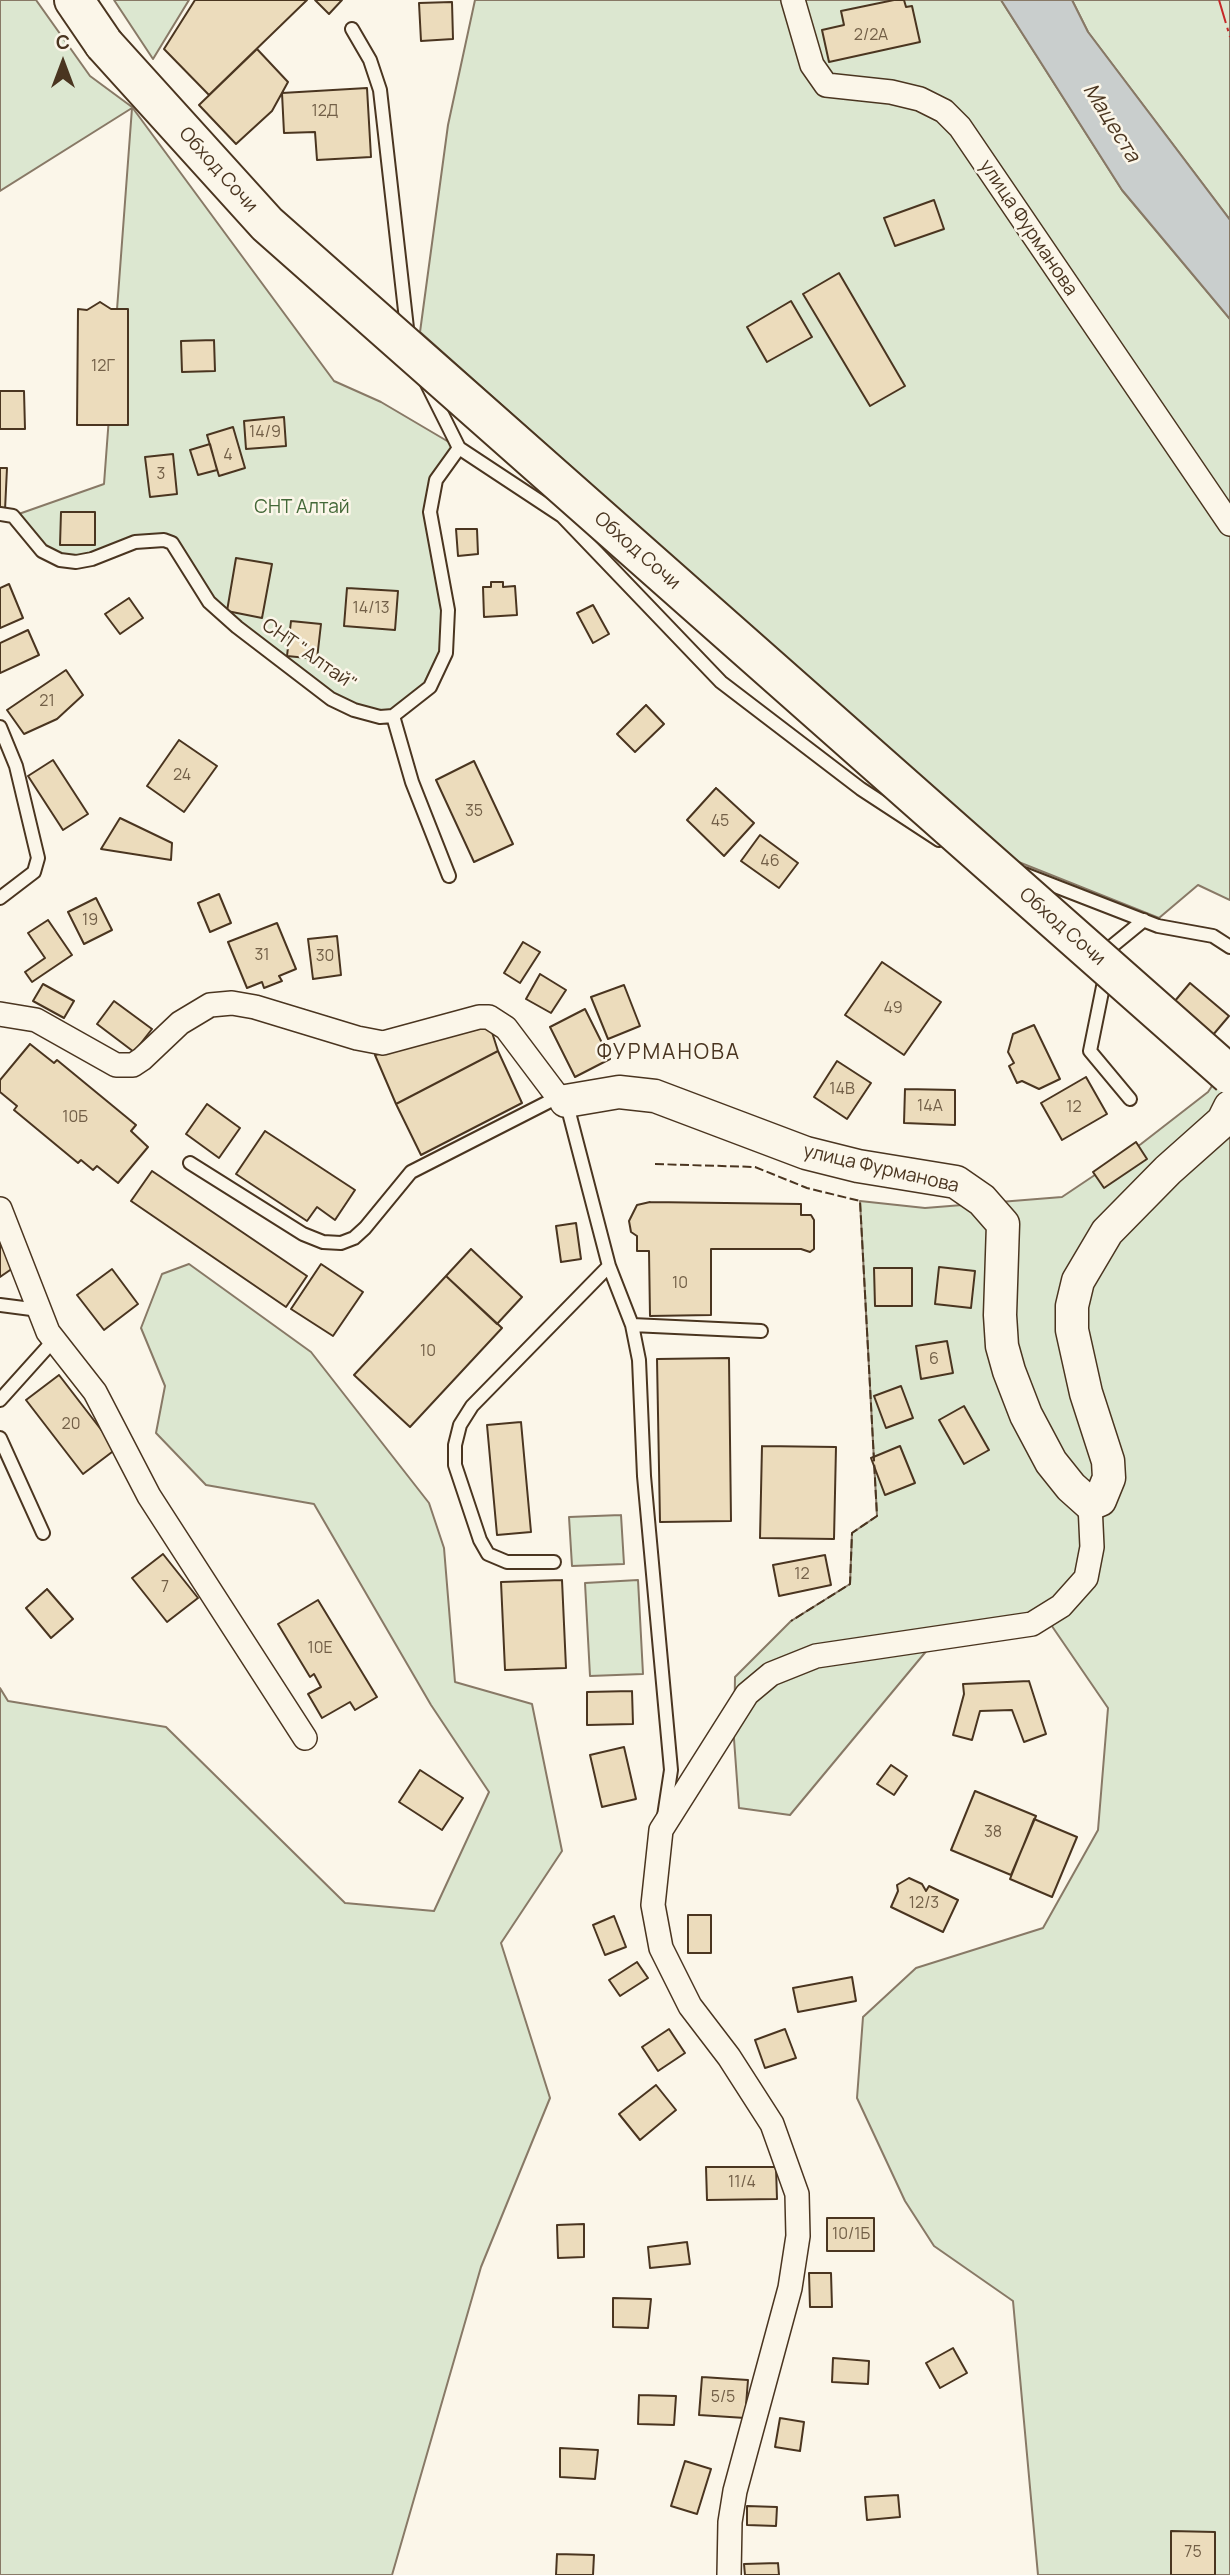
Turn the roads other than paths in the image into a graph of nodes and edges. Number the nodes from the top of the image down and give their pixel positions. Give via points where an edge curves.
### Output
1 (74, 0) edge
2 (793, 0) edge
3 (352, 29) dead end
4 (459, 448) junction
5 (7, 515) edge
6 (1230, 524) edge
7 (393, 716) junction
8 (0, 727) edge
9 (449, 876) dead end
10 (0, 898) edge
11 (1144, 920) junction
12 (1230, 947) edge
13 (0, 1014) edge
14 (1230, 1074) edge
15 (562, 1099) junction
16 (1130, 1099) dead end
17 (1230, 1107) edge
18 (190, 1163) dead end
19 (0, 1209) edge
20 (609, 1266) junction
21 (0, 1305) edge
22 (39, 1310) junction
23 (632, 1325) junction
24 (761, 1331) dead end
25 (53, 1341) junction
26 (0, 1400) edge
27 (0, 1438) edge
28 (1090, 1504) junction
29 (43, 1532) dead end
30 (554, 1562) dead end
31 (305, 1738) dead end
32 (661, 1830) junction
33 (729, 2575) edge

1 - 14 highway, Обход Сочи, bridge via 104,44 267,225
2 - 6 street, улица Фурманова via 812,65 826,85 920,99 944,111 960,127
3 - 4 lane via 380,90 409,346
4 - 7 lane via 436,480 430,512 448,610 446,653 430,687
4 - 11 lane via 562,516 721,682 861,789 945,845
5 - 7 lane, СНТ "Алтай" via 42,551 60,560 92,559 135,542 172,542 209,602 237,627 331,699 354,710
7 - 9 lane via 412,782
8 - 10 lane via 16,766 38,858 34,872
11 - 12 lane via 1213,936
11 - 16 lane via 1111,947 1090,1051
13 - 15 street via 36,1020 116,1065 133,1065 180,1023 210,1005 255,1007 383,1043 489,1017 506,1028
15 - 18 lane via 411,1172 365,1228 341,1243 303,1234
15 - 20 lane
15 - 28 street, улица Фурманова via 619,1092 655,1096 806,1153 956,1182 982,1200 1003,1224 1000,1315 1009,1371 1051,1462
17 - 28 street via 1223,1121 1107,1232 1078,1281 1072,1331 1109,1478 1100,1500
19 - 22 street
20 - 23 lane
20 - 30 lane via 472,1406 455,1445 455,1465 488,1554 507,1562
21 - 22 lane
22 - 25 street
23 - 24 lane
23 - 32 lane via 639,1360 644,1476 671,1770
25 - 26 lane
25 - 31 street via 95,1392 149,1496
27 - 29 lane
28 - 32 street via 1092,1547 1086,1578 1061,1606 1032,1624 816,1656 771,1674 747,1694
32 - 33 street via 653,1905 661,1948 691,2006 772,2124 797,2194 799,2236 790,2288 735,2491

